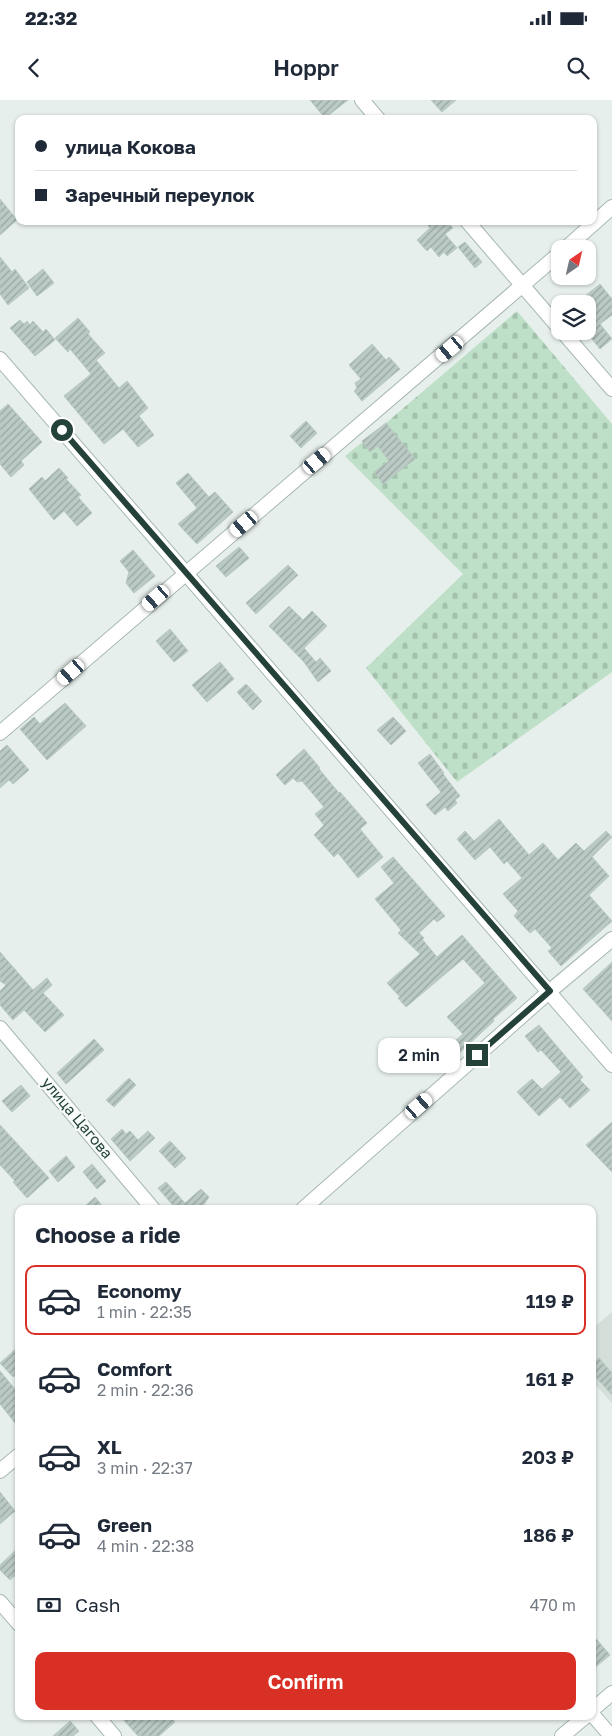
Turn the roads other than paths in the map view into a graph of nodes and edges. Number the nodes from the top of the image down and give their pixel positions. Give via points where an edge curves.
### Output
1 (362, 100) edge
2 (375, 115) edge
3 (612, 207) edge
4 (597, 220) edge
5 (470, 225) edge
6 (592, 225) edge
7 (575, 240) edge
8 (551, 261) edge
9 (523, 286) junction
10 (551, 318) edge
11 (570, 340) edge
12 (0, 359) edge
13 (612, 389) edge
14 (185, 574) junction
15 (0, 733) edge
16 (612, 939) edge
17 (550, 991) junction
18 (0, 1028) edge
19 (612, 1064) edge
20 (150, 1205) edge
21 (308, 1205) edge
22 (15, 1459) edge
23 (0, 1472) edge
24 (0, 1602) edge
25 (15, 1619) edge
26 (612, 1693) edge
27 (596, 1708) edge
28 (596, 1717) edge
29 (100, 1720) edge
30 (581, 1720) edge
31 (114, 1736) edge
32 (562, 1736) edge
33 (611, 1736) edge

1 - 2 street
3 - 4 street
5 - 9 street
6 - 7 street
8 - 9 street
9 - 10 street
9 - 14 street
11 - 13 street
12 - 14 street
14 - 15 street
14 - 17 street
16 - 17 street
17 - 19 street
17 - 21 street
18 - 20 street, улица Цагова
22 - 23 street
24 - 25 street
26 - 27 street
28 - 33 street
29 - 31 street
30 - 32 street

